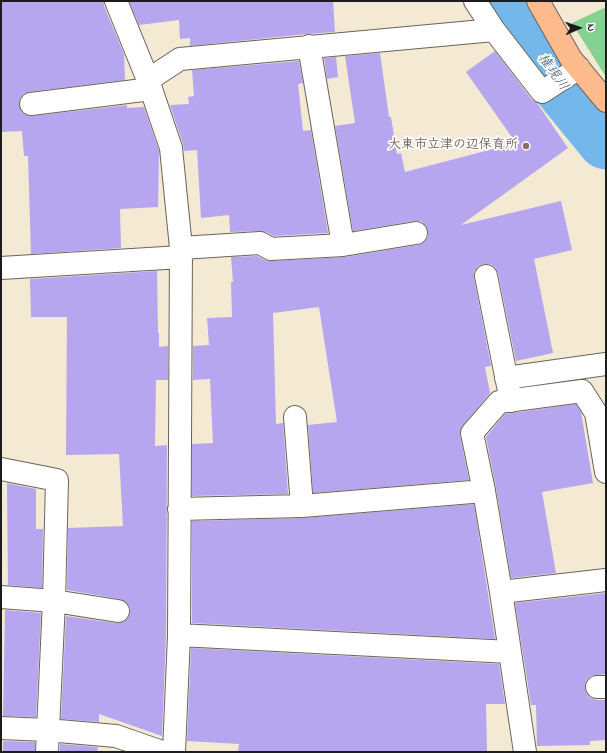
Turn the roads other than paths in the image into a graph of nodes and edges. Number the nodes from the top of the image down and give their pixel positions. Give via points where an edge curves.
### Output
1 (116, 1) edge
2 (475, 1) edge
3 (538, 1) edge
4 (494, 30) junction
5 (309, 46) junction
6 (578, 69) junction
7 (150, 84) junction
8 (606, 101) edge
9 (31, 104) dead end
10 (416, 233) dead end
11 (342, 245) junction
12 (181, 253) junction
13 (1, 268) edge
14 (486, 276) dead end
15 (606, 364) edge
16 (506, 378) junction
17 (511, 401) junction
18 (295, 417) dead end
19 (1, 469) edge
20 (606, 472) edge
21 (484, 491) junction
22 (302, 506) junction
23 (179, 509) junction
24 (606, 580) edge
25 (501, 592) junction
26 (1, 597) edge
27 (54, 601) junction
28 (118, 611) dead end
29 (179, 636) junction
30 (510, 652) junction
31 (1, 728) edge
32 (47, 730) junction
33 (47, 752) edge
34 (162, 752) edge
35 (174, 752) edge
36 (525, 752) edge

1 - 7 street
2 - 4 street
3 - 6 main road
4 - 5 street
4 - 6 street via 542,92
5 - 7 street via 180,59
5 - 11 street
6 - 8 main road
7 - 9 street
7 - 12 street via 171,148
10 - 11 street
11 - 12 street via 271,249 260,243
12 - 13 street
12 - 23 street
14 - 16 street
15 - 16 street
16 - 17 street
17 - 20 street via 582,391 596,413
17 - 21 street via 499,402 472,433
18 - 22 street
19 - 27 street via 57,480
21 - 22 street
21 - 25 street
22 - 23 street
23 - 29 street
24 - 25 street
25 - 30 street
26 - 27 street
27 - 28 street
27 - 32 street
29 - 30 street
29 - 35 street
30 - 36 street
31 - 32 street
32 - 33 street
32 - 34 street via 116,736

